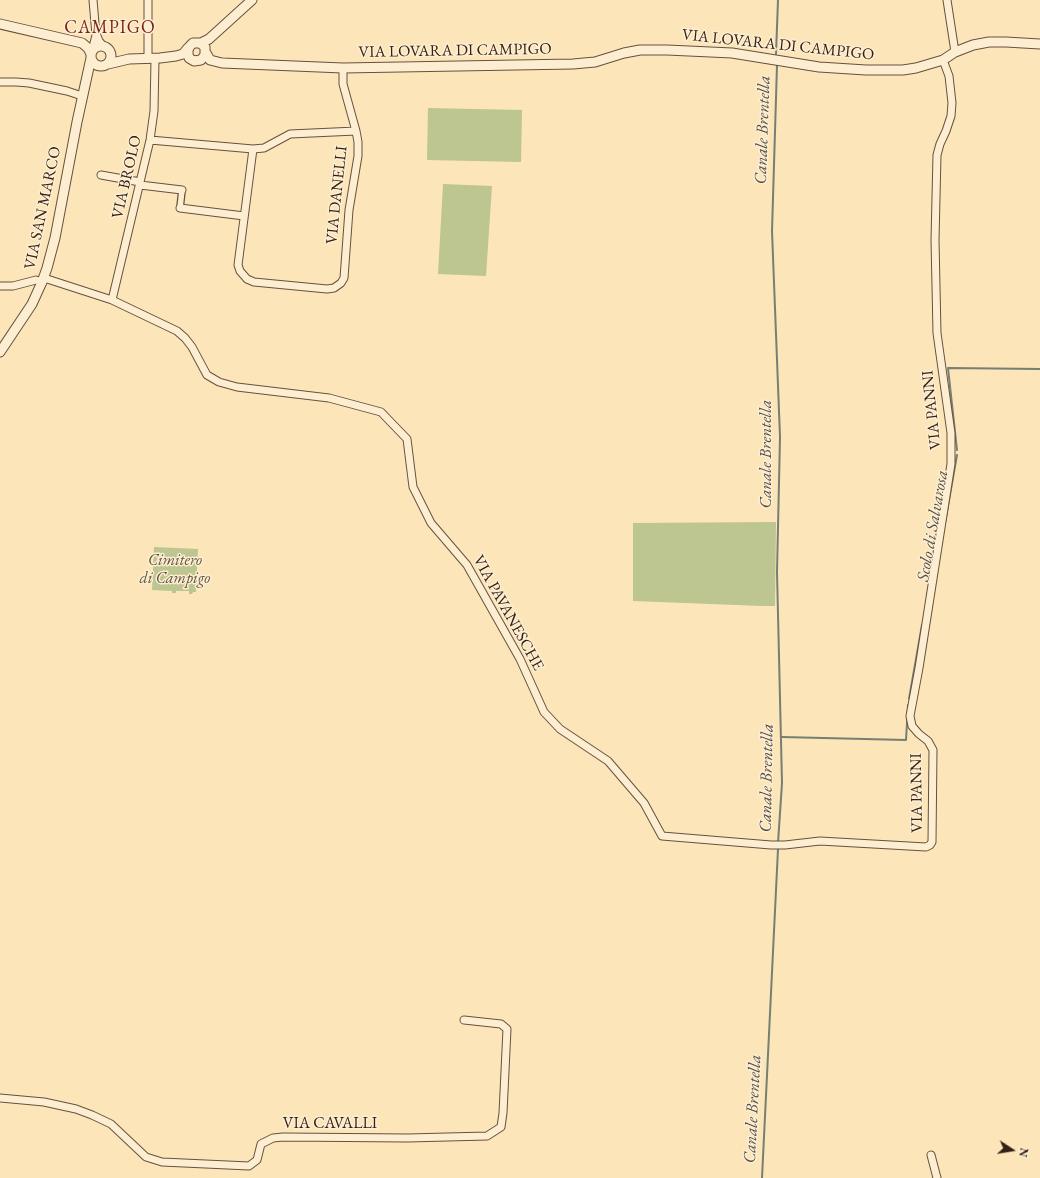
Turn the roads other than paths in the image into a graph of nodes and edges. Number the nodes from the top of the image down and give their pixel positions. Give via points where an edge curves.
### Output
1 (93, 0) edge
2 (148, 0) edge
3 (252, 0) edge
4 (947, 0) edge
5 (0, 24) edge
6 (96, 31) junction
7 (1040, 44) edge
8 (188, 48) junction
9 (204, 49) junction
10 (97, 50) junction
11 (955, 52) junction
12 (132, 59) junction
13 (154, 59) junction
14 (943, 60) junction
15 (196, 61) junction
16 (222, 63) junction
17 (105, 65) junction
18 (343, 68) junction
19 (0, 82) edge
20 (86, 84) junction
21 (82, 96) junction
22 (356, 131) junction
23 (150, 140) junction
24 (253, 149) junction
25 (101, 175) dead end
26 (140, 184) junction
27 (182, 190) joint
28 (180, 208) joint
29 (244, 216) junction
30 (43, 280) junction
31 (0, 286) edge
32 (112, 300) junction
33 (0, 352) edge
34 (930, 845) joint
35 (464, 1020) dead end
36 (0, 1098) edge
37 (931, 1155) dead end
38 (937, 1178) edge

1 - 6 street
2 - 13 street, VIA BROLO
3 - 9 street via 206,41
4 - 11 street
5 - 10 street via 82,43
6 - 10 street
6 - 10 street via 99,41
7 - 11 street, VIA LOVARA DI CAMPIGO via 989,42
8 - 9 street via 193,43
8 - 13 street, VIA LOVARA DI CAMPIGO via 180,55
8 - 15 street via 188,56
9 - 15 street via 202,59
9 - 16 street, VIA LOVARA DI CAMPIGO via 210,60
10 - 12 street, VIA LOVARA DI CAMPIGO
10 - 17 street via 111,58
10 - 17 street via 92,61 96,66
10 - 20 street, VIA SAN MARCO
11 - 14 street, VIA LOVARA DI CAMPIGO
12 - 13 street, VIA LOVARA DI CAMPIGO
12 - 17 street, VIA LOVARA DI CAMPIGO
13 - 15 street, VIA LOVARA DI CAMPIGO
13 - 23 street, VIA BROLO via 154,111
14 - 18 street, VIA LOVARA DI CAMPIGO via 903,70 866,70 819,67 732,52 640,50 595,62 574,64
14 - 34 street, VIA PANNI via 949,76 952,103 951,116 937,155 935,255 937,333 951,433 951,464 910,716 912,726 928,741 933,750
15 - 16 street, VIA LOVARA DI CAMPIGO
16 - 18 street, VIA LOVARA DI CAMPIGO
17 - 20 street, VIA SAN MARCO via 92,75
18 - 22 street, VIA DANELLI via 343,84
19 - 21 street via 29,83
20 - 21 street, VIA SAN MARCO
21 - 30 street, VIA SAN MARCO via 53,244
22 - 24 street via 290,134 264,148
22 - 29 street, VIA DANELLI via 358,156 349,210 344,278 337,286 331,289 247,280 238,265
23 - 24 street
23 - 26 street, VIA BROLO
24 - 29 street
25 - 26 street
26 - 27 street
26 - 32 street, VIA BROLO
27 - 28 street
28 - 29 street
30 - 31 street
30 - 32 street, VIA PAVANESCHE
30 - 33 street, VIA SAN MARCO via 25,315
32 - 34 street, VIA PAVANESCHE via 177,331 192,347 207,375 219,382 329,398 381,412 407,439 413,487 431,523 468,565 520,659 544,712 560,729 608,761 644,803 662,836 785,845 820,841 926,847
35 - 36 street, VIA CAVALLI via 500,1024 507,1029 501,1127 487,1136 283,1137 273,1138 261,1144 258,1160 250,1166 162,1162 146,1157 111,1124 92,1115 44,1102
37 - 38 street

